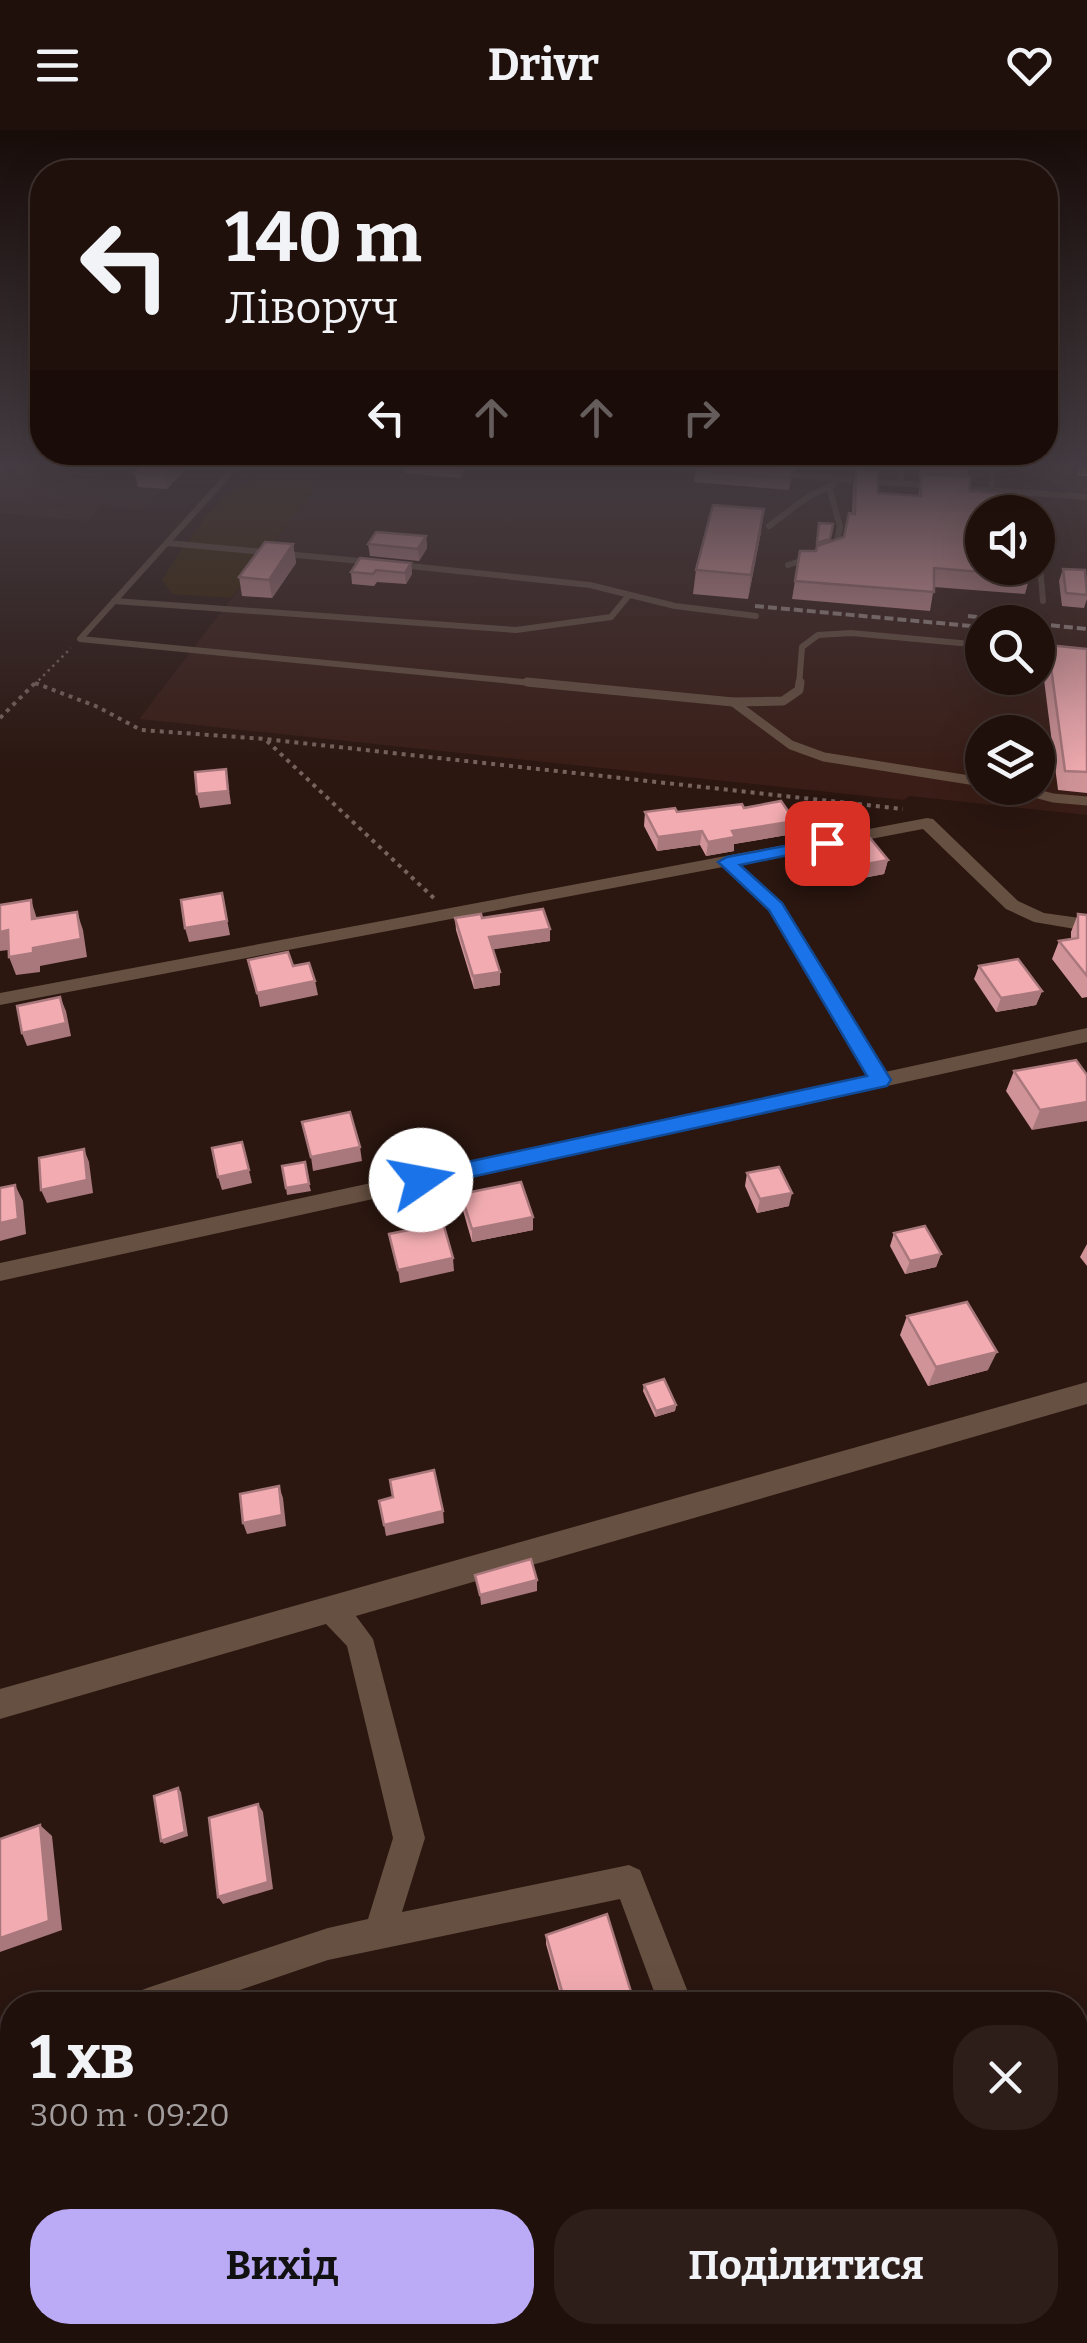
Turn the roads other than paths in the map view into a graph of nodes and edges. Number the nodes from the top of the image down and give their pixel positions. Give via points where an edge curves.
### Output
1 (144, 567) edge
2 (427, 567) edge
3 (1042, 585) edge
4 (629, 595) junction
5 (114, 601) junction
6 (1043, 601) dead end
7 (756, 616) dead end
8 (965, 644) edge
9 (1055, 651) edge
10 (1087, 654) edge
11 (733, 702) junction
12 (965, 779) edge
13 (1055, 798) edge
14 (1087, 801) edge
15 (727, 862) junction
16 (1087, 925) edge
17 (0, 999) edge
18 (1087, 1035) edge
19 (880, 1080) junction
20 (0, 1272) edge
21 (1083, 1401) edge
22 (332, 1611) junction
23 (0, 1704) edge
24 (380, 1933) junction
25 (186, 1992) edge
26 (671, 1992) edge

1 - 5 lane
2 - 4 lane
3 - 6 lane
4 - 5 lane via 611,617 516,630
4 - 7 lane
5 - 11 lane via 80,638
8 - 11 lane via 818,635 802,647 799,690 783,702
9 - 10 lane
11 - 12 lane via 791,744 824,757
13 - 14 lane
15 - 16 street via 927,823 1012,904 1040,918
15 - 17 street
15 - 19 street via 776,906
18 - 19 street
19 - 20 street
21 - 22 street
22 - 23 street
22 - 24 street via 359,1639 409,1838
24 - 25 street
24 - 26 street via 629,1882

